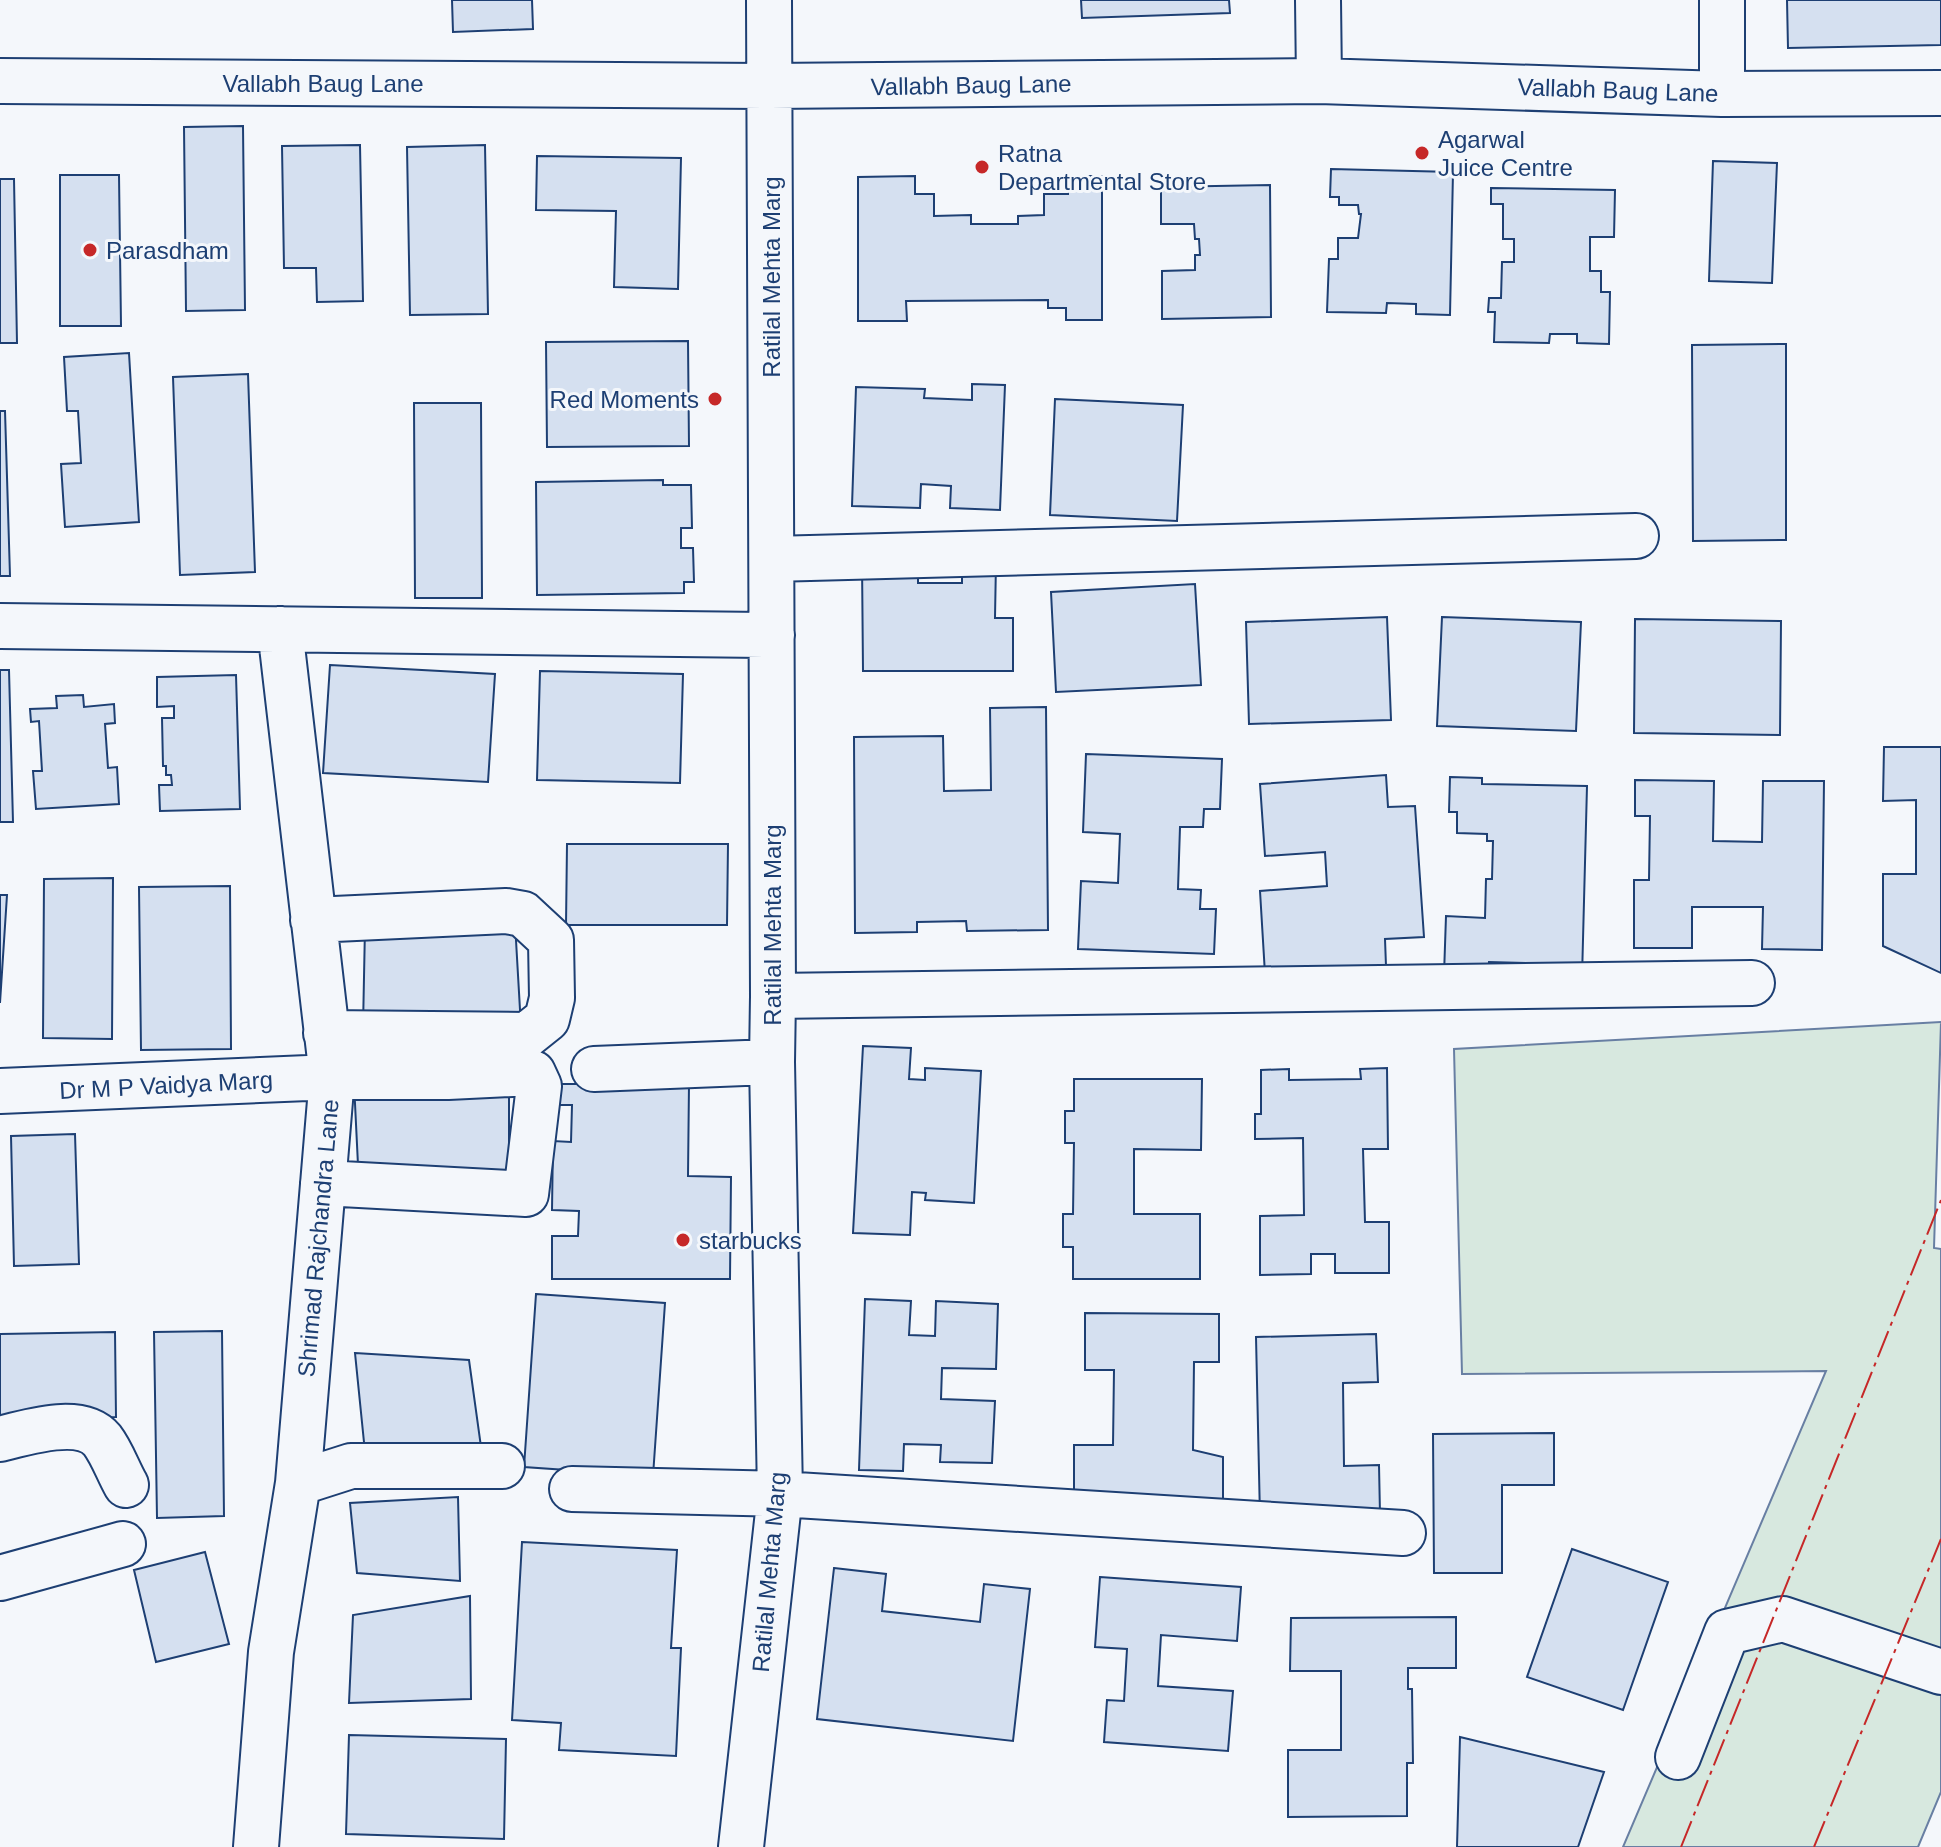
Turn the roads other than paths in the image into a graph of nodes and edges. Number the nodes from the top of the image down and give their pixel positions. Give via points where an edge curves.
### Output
1 (769, 0) edge
2 (1318, 0) edge
3 (1722, 0) edge
4 (0, 81) edge
5 (1319, 81) junction
6 (770, 86) junction
7 (1941, 93) edge
8 (1722, 94) junction
9 (1636, 536) dead end
10 (772, 559) junction
11 (0, 626) edge
12 (280, 629) junction
13 (772, 635) junction
14 (313, 920) junction
15 (1752, 983) dead end
16 (773, 996) junction
17 (326, 1033) junction
18 (772, 1062) junction
19 (594, 1069) dead end
20 (332, 1077) junction
21 (0, 1091) edge
22 (323, 1183) junction
23 (0, 1439) edge
24 (502, 1466) dead end
25 (298, 1483) junction
26 (126, 1485) dead end
27 (572, 1489) dead end
28 (780, 1494) junction
29 (1403, 1533) dead end
30 (123, 1544) dead end
31 (0, 1578) edge
32 (1941, 1672) edge
33 (1678, 1757) dead end
34 (256, 1847) edge
35 (741, 1847) edge

1 - 6 street, Ratilal Mehta Marg
2 - 5 street
3 - 8 street
4 - 6 street, Vallabh Baug Lane
5 - 6 street, Vallabh Baug Lane
5 - 8 street, Vallabh Baug Lane
6 - 10 street, Ratilal Mehta Marg
7 - 8 street, Vallabh Baug Lane
9 - 10 street
10 - 13 street, Ratilal Mehta Marg
11 - 12 street
12 - 13 street
12 - 14 street, Shrimad Rajchandra Lane
13 - 16 street, Ratilal Mehta Marg
14 - 17 street, Shrimad Rajchandra Lane
14 - 17 street via 506,911 523,914 551,940 547,1019 527,1035
15 - 16 street
16 - 18 street, Ratilal Mehta Marg
17 - 20 street, Shrimad Rajchandra Lane
18 - 19 street
18 - 28 street, Ratilal Mehta Marg
20 - 21 street, Dr M P Vaidya Marg
20 - 22 street, Shrimad Rajchandra Lane
20 - 22 street, Dr M P Vaidya Marg via 533,1073 539,1086 526,1194
22 - 25 street, Shrimad Rajchandra Lane
23 - 26 street via 81,1427 102,1439
24 - 25 street via 351,1466
25 - 34 street, Shrimad Rajchandra Lane via 271,1652
27 - 28 street
28 - 29 street
28 - 35 street, Ratilal Mehta Marg
30 - 31 street
32 - 33 street via 1783,1619 1727,1632

